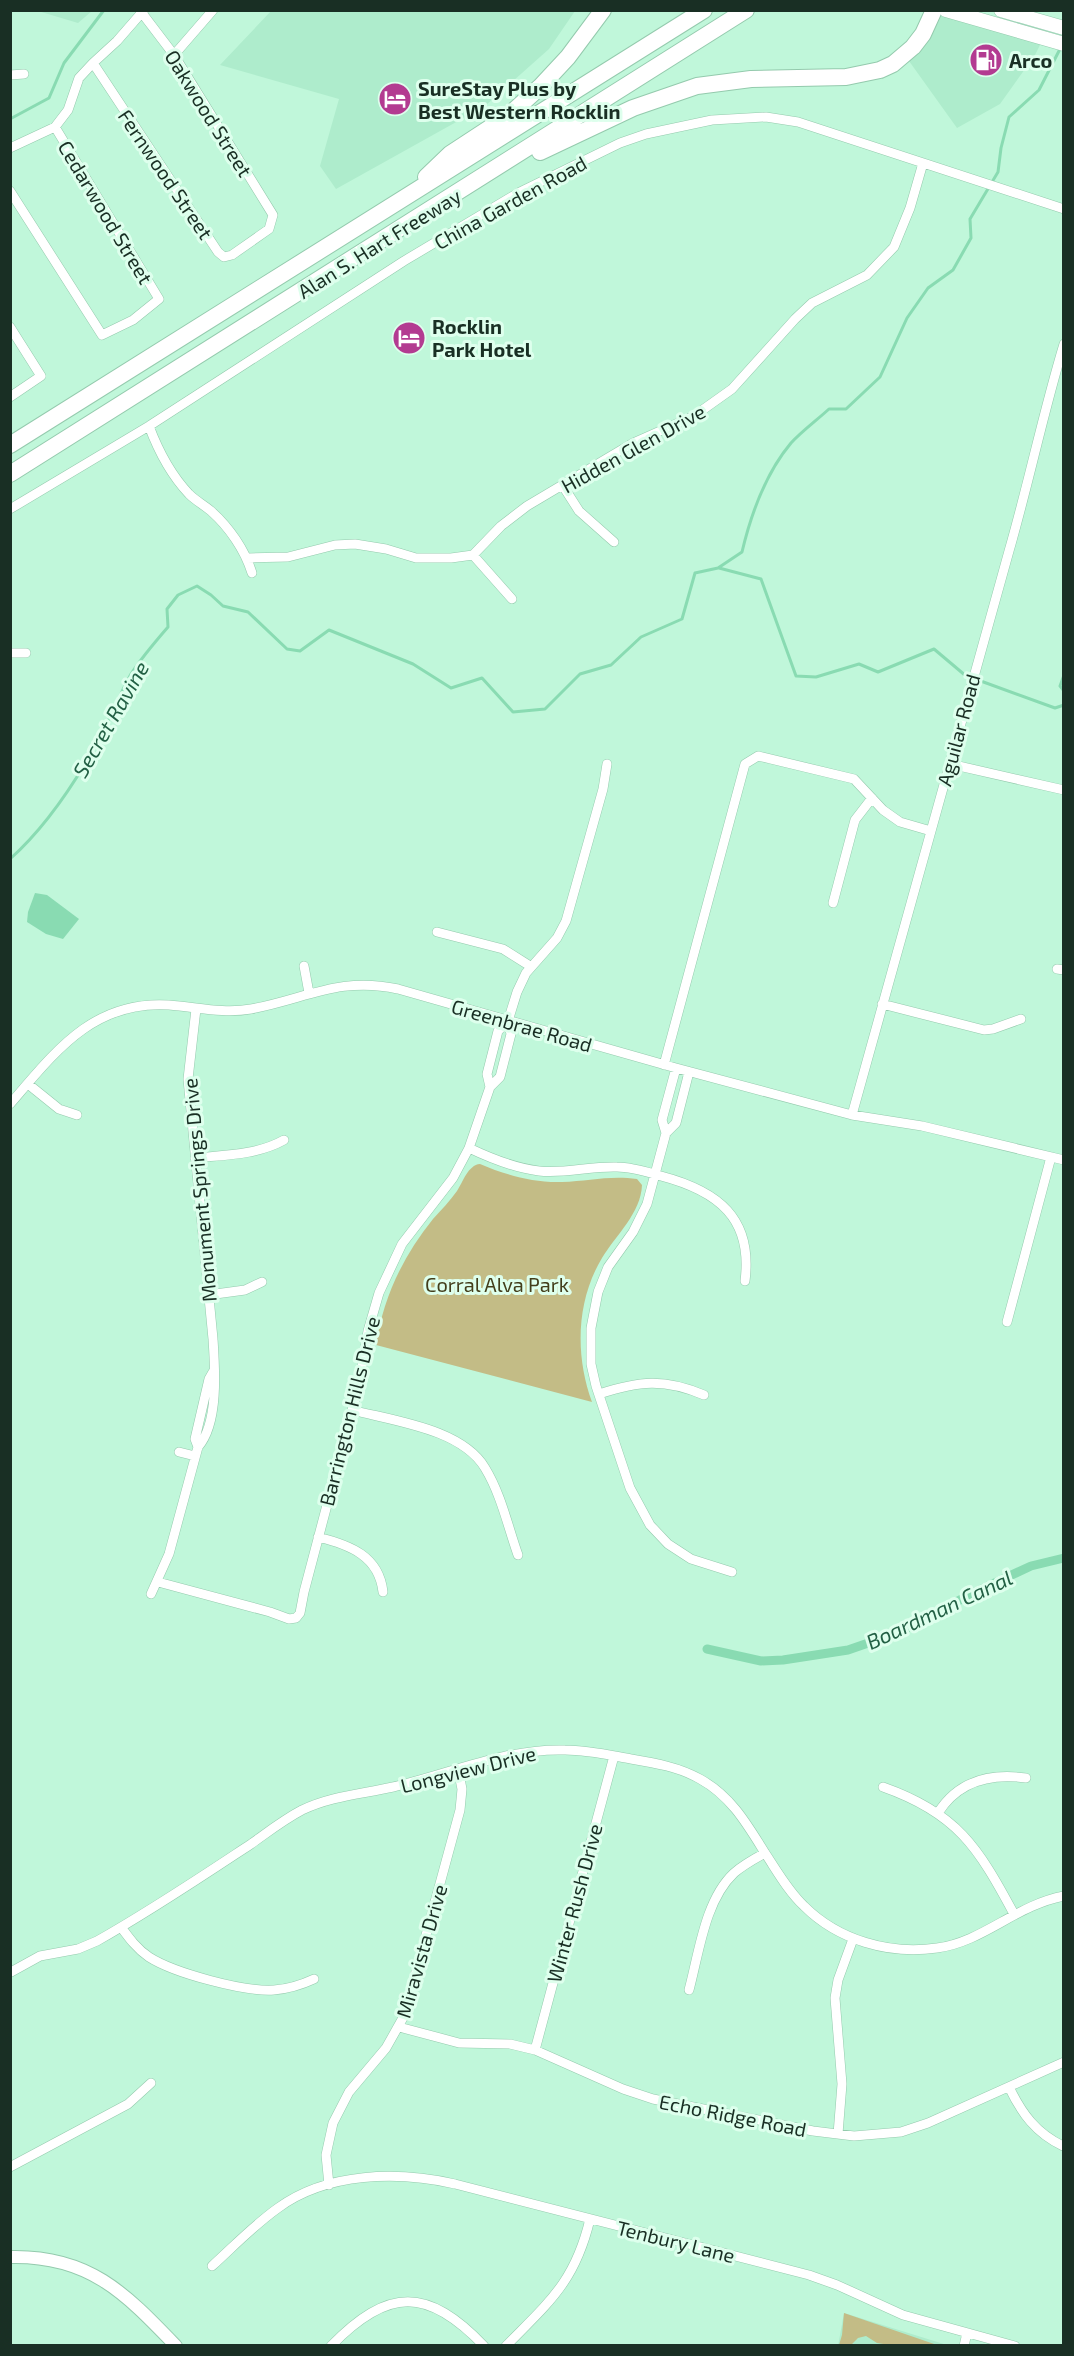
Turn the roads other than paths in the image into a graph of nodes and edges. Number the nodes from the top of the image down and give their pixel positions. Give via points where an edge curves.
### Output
1 (213, 10) edge
2 (603, 10) edge
3 (704, 10) edge
4 (746, 10) edge
5 (934, 10) edge
6 (946, 10) edge
7 (1001, 10) edge
8 (143, 12) edge
9 (1060, 27) edge
10 (1064, 44) edge
11 (174, 55) junction
12 (93, 63) junction
13 (24, 74) dead end
14 (10, 75) edge
15 (55, 127) junction
16 (10, 148) edge
17 (927, 164) junction
18 (10, 191) edge
19 (451, 197) junction
20 (404, 199) junction
21 (1064, 209) edge
22 (273, 215) joint
23 (10, 327) edge
24 (1063, 347) edge
25 (10, 397) edge
26 (149, 426) junction
27 (10, 445) edge
28 (10, 474) edge
29 (563, 486) junction
30 (10, 509) edge
31 (614, 542) dead end
32 (473, 555) junction
33 (248, 558) junction
34 (252, 573) dead end
35 (512, 599) dead end
36 (10, 653) edge
37 (26, 653) dead end
38 (606, 764) dead end
39 (950, 764) junction
40 (1064, 790) edge
41 (872, 798) junction
42 (931, 831) junction
43 (833, 903) dead end
44 (437, 932) dead end
45 (304, 966) dead end
46 (530, 966) junction
47 (309, 993) junction
48 (882, 1004) junction
49 (196, 1009) junction
50 (1021, 1019) dead end
51 (508, 1021) junction
52 (664, 1065) junction
53 (676, 1068) junction
54 (689, 1072) junction
55 (28, 1084) junction
56 (490, 1087) junction
57 (10, 1104) edge
58 (77, 1115) dead end
59 (852, 1115) junction
60 (666, 1133) junction
61 (284, 1140) dead end
62 (470, 1148) junction
63 (1051, 1157) junction
64 (195, 1158) junction
65 (1064, 1160) edge
66 (655, 1174) junction
67 (745, 1281) dead end
68 (262, 1282) dead end
69 (208, 1295) junction
70 (1007, 1322) dead end
71 (599, 1394) junction
72 (704, 1395) dead end
73 (352, 1410) junction
74 (179, 1452) dead end
75 (196, 1452) junction
76 (318, 1537) junction
77 (518, 1555) dead end
78 (732, 1572) dead end
79 (158, 1582) junction
80 (383, 1592) dead end
81 (151, 1594) dead end
82 (614, 1756) junction
83 (458, 1769) junction
84 (1026, 1778) dead end
85 (883, 1787) dead end
86 (938, 1813) junction
87 (765, 1853) junction
88 (1064, 1896) edge
89 (1014, 1914) junction
90 (121, 1926) junction
91 (853, 1939) junction
92 (11, 1972) edge
93 (314, 1979) dead end
94 (689, 1990) dead end
95 (399, 2027) junction
96 (535, 2050) junction
97 (1064, 2062) edge
98 (151, 2083) dead end
99 (1009, 2087) junction
100 (838, 2134) junction
101 (1064, 2146) edge
102 (10, 2167) edge
103 (329, 2185) junction
104 (590, 2219) junction
105 (10, 2257) edge
106 (212, 2266) dead end
107 (967, 2333) junction
108 (176, 2346) edge
109 (331, 2346) edge
110 (484, 2346) edge
111 (506, 2346) edge
112 (964, 2346) edge
113 (1015, 2346) edge

1 - 11 street
2 - 20 highway via 541,86 508,116 450,154
3 - 20 highway, Alan S. Hart Freeway
4 - 19 highway, Alan S. Hart Freeway
5 - 19 highway via 913,47 880,70 846,77 742,80 697,86 633,108
6 - 10 main road
7 - 9 main road
8 - 11 street, Oakwood Street
8 - 12 street
11 - 22 street, Oakwood Street
12 - 15 street via 80,78 68,110
12 - 22 street, Fernwood Street via 218,252 232,255 269,229
13 - 14 street
15 - 16 street
15 - 18 street, Cedarwood Street via 159,299 133,320 102,335
17 - 21 street, China Garden Road
17 - 26 street, China Garden Road via 798,122 766,117 712,120 646,134 518,193 404,261
17 - 29 street, Hidden Glen Drive via 894,247 882,262 867,275 812,303 732,389 694,416 633,443
19 - 28 highway, Alan S. Hart Freeway
20 - 27 highway, Alan S. Hart Freeway
23 - 25 street via 41,376
24 - 39 street, Aguilar Road
26 - 30 street, China Garden Road
26 - 33 street via 176,478 190,496 212,512
29 - 31 street via 579,511
29 - 32 street, Hidden Glen Drive via 514,515
32 - 33 street via 416,558 355,544 288,557
32 - 35 street
33 - 34 street
36 - 37 street
38 - 46 street via 603,789 566,921 552,944
39 - 40 street
39 - 42 street, Aguilar Road
41 - 42 street via 900,822
41 - 43 street via 855,820
41 - 52 street via 855,779 758,756 746,764
42 - 48 street, Aguilar Road
44 - 46 street via 504,949
45 - 47 street
46 - 51 street
47 - 49 street, Greenbrae Road via 241,1011
47 - 51 street, Greenbrae Road via 345,985 380,985
48 - 50 street via 984,1030
48 - 59 street, Aguilar Road
49 - 55 street, Greenbrae Road via 151,1005 106,1016 69,1038
49 - 64 street, Monument Springs Drive via 188,1079
51 - 52 street, Greenbrae Road
51 - 56 street, Barrington Hills Drive via 498,1031 487,1074
51 - 56 street, Barrington Hills Drive via 511,1034 500,1077
52 - 53 street, Greenbrae Road
53 - 54 street, Greenbrae Road
53 - 60 street via 662,1119
54 - 59 street, Greenbrae Road
54 - 60 street via 676,1123
55 - 57 street, Greenbrae Road
55 - 58 street via 59,1109
56 - 62 street, Barrington Hills Drive
59 - 63 street, Greenbrae Road via 922,1126
60 - 66 street
61 - 64 street via 257,1151
62 - 66 street via 504,1163 540,1171 619,1167
62 - 73 street, Barrington Hills Drive via 453,1178 392,1261 372,1314
63 - 65 street, Greenbrae Road
63 - 70 street
64 - 69 street, Monument Springs Drive
66 - 67 street via 705,1191 730,1213 746,1251
66 - 71 street via 641,1218 608,1267 598,1292 590,1347
68 - 69 street via 245,1290
69 - 75 street, Monument Springs Drive via 216,1380 203,1441
71 - 72 street via 650,1382 675,1384
71 - 78 street via 630,1488 650,1525 668,1544 691,1559
73 - 76 street, Barrington Hills Drive
73 - 77 street via 447,1435 465,1446 480,1460 490,1478
74 - 75 street
75 - 79 street, Monument Springs Drive
76 - 79 street, Barrington Hills Drive via 296,1618
76 - 80 street via 351,1547 364,1556 380,1575
79 - 81 street, Monument Springs Drive
82 - 83 street, Longview Drive via 580,1750 545,1750
82 - 87 street, Longview Drive via 676,1768 702,1780 736,1808
82 - 96 street, Winter Rush Drive
83 - 90 street, Longview Drive via 331,1799 302,1810
83 - 95 street, Miravista Drive via 462,1789 457,1822
84 - 86 street via 1002,1775 979,1779 956,1791
85 - 86 street
86 - 89 street via 972,1843
87 - 91 street, Longview Drive via 804,1906
87 - 94 street via 734,1873 718,1892
88 - 89 street, Longview Drive
89 - 91 street, Longview Drive via 979,1935 938,1948 903,1950
90 - 92 street, Longview Drive via 87,1946 40,1956
90 - 93 street via 148,1957 182,1971 262,1990 290,1988
91 - 100 street via 835,1998 842,2084
95 - 96 street, Echo Ridge Road via 459,2043 510,2044
95 - 103 street, Miravista Drive via 337,2113 326,2155
96 - 100 street, Echo Ridge Road via 638,2095
97 - 99 street, Echo Ridge Road
98 - 102 street via 128,2104
99 - 100 street, Echo Ridge Road via 915,2128 868,2135
99 - 101 street via 1031,2124
103 - 104 street, Tenbury Lane via 378,2177 434,2180
103 - 106 street, Tenbury Lane via 279,2207
104 - 107 street, Tenbury Lane via 820,2278 903,2315
104 - 111 street via 578,2259 566,2281
105 - 108 street via 56,2261 100,2278 129,2297
107 - 112 street
107 - 113 street, Tenbury Lane
109 - 110 street via 370,2312 412,2302 444,2311 466,2326

